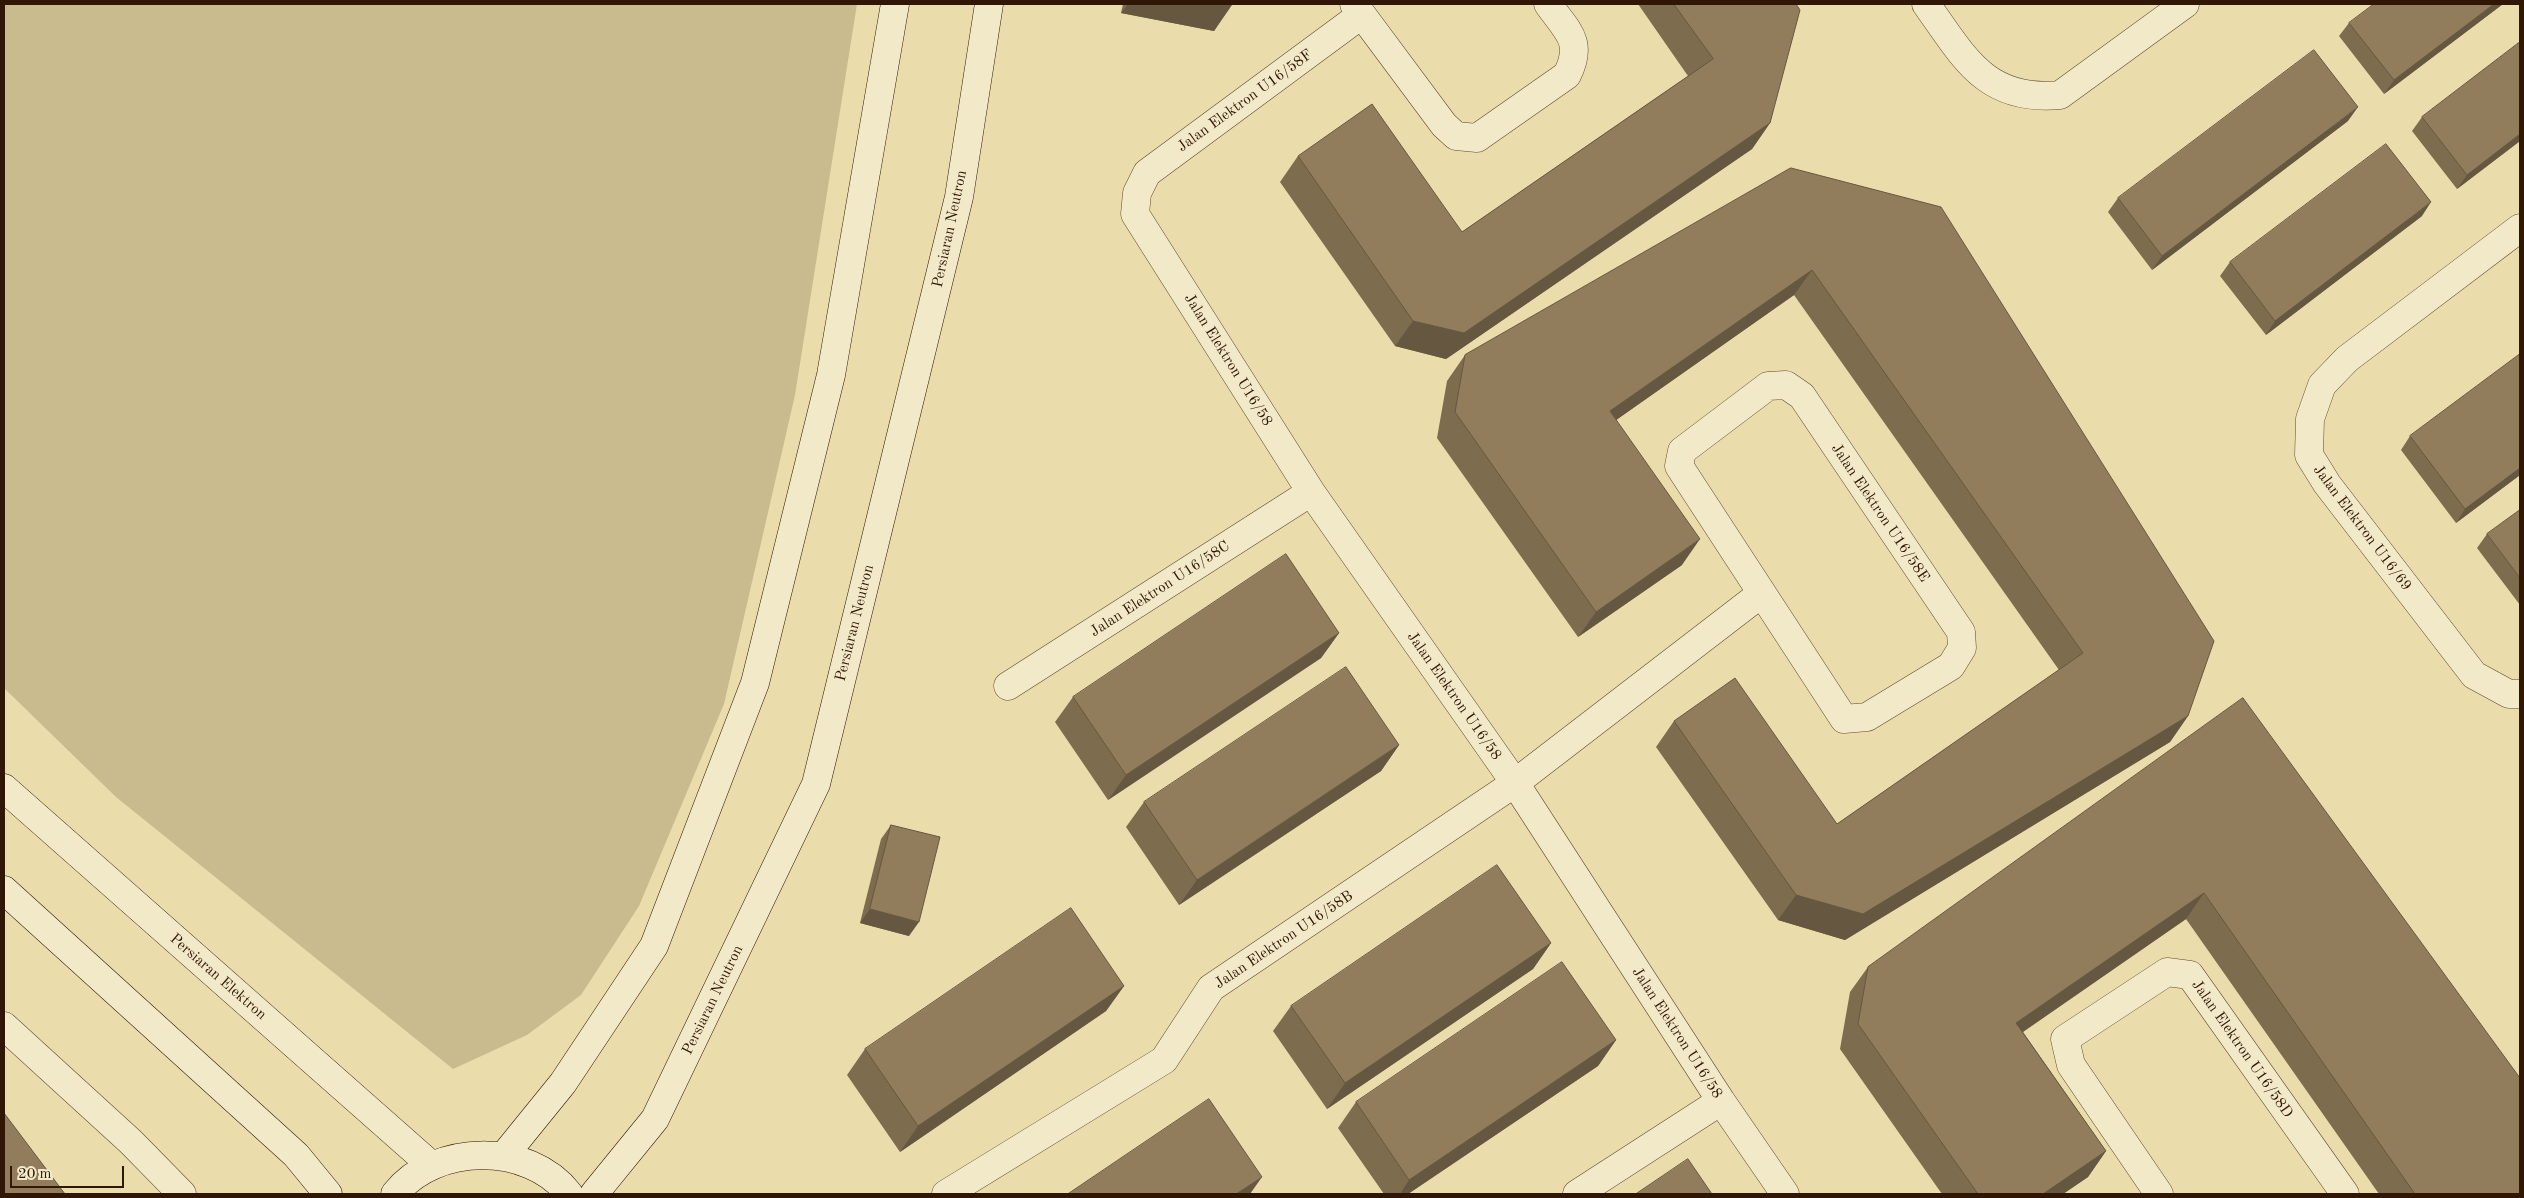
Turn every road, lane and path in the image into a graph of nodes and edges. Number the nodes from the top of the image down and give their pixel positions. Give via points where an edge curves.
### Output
1 (895, 4) edge
2 (989, 4) edge
3 (1548, 4) edge
4 (1926, 4) edge
5 (2185, 4) edge
6 (1358, 9) edge
7 (1137, 193) joint
8 (2520, 228) edge
9 (1311, 492) junction
10 (1762, 593) junction
11 (1008, 686) dead end
12 (2520, 694) edge
13 (1515, 783) junction
14 (4, 788) edge
15 (4, 890) edge
16 (4, 1026) edge
17 (1722, 1101) junction
18 (503, 1157) junction
19 (431, 1165) junction
20 (2148, 1191) edge
21 (182, 1194) edge
22 (328, 1194) edge
23 (395, 1194) edge
24 (569, 1194) edge
25 (594, 1194) edge
26 (946, 1194) edge
27 (1577, 1194) edge
28 (1785, 1194) edge
29 (2345, 1194) edge

1 - 18 street via 830,375 755,683 654,946 563,1083
2 - 25 street, Persiaran Neutron via 959,197 816,784 655,1119
3 - 6 street, Jalan Elektron U16/58F via 1574,40 1574,60 1567,75 1477,138 1456,136 1444,125
4 - 5 street via 1968,63 1985,78 2010,91 2036,97 2060,95
6 - 7 street, Jalan Elektron U16/58F via 1147,173
7 - 9 street, Jalan Elektron U16/58 via 1135,214
8 - 12 street, Jalan Elektron U16/69 via 2347,359 2322,385 2310,419 2309,455 2327,484 2474,675 2509,694
9 - 11 street, Jalan Elektron U16/58C
9 - 13 street, Jalan Elektron U16/58
10 - 10 street, Jalan Elektron U16/58E via 1679,466 1682,451 1768,386 1786,385 1802,396 1961,632 1962,648 1951,666 1867,717 1844,719
10 - 13 street
13 - 17 street, Jalan Elektron U16/58
13 - 26 street, Jalan Elektron U16/58B via 1211,988 1164,1060
14 - 19 street, Persiaran Elektron
15 - 22 street via 296,1155
16 - 21 street via 131,1142
17 - 27 street
17 - 28 street, Jalan Elektron U16/58
18 - 19 street via 466,1156
18 - 24 street via 548,1175
19 - 23 street
20 - 29 street, Jalan Elektron U16/58D via 2071,1066 2065,1039 2167,972 2190,975

